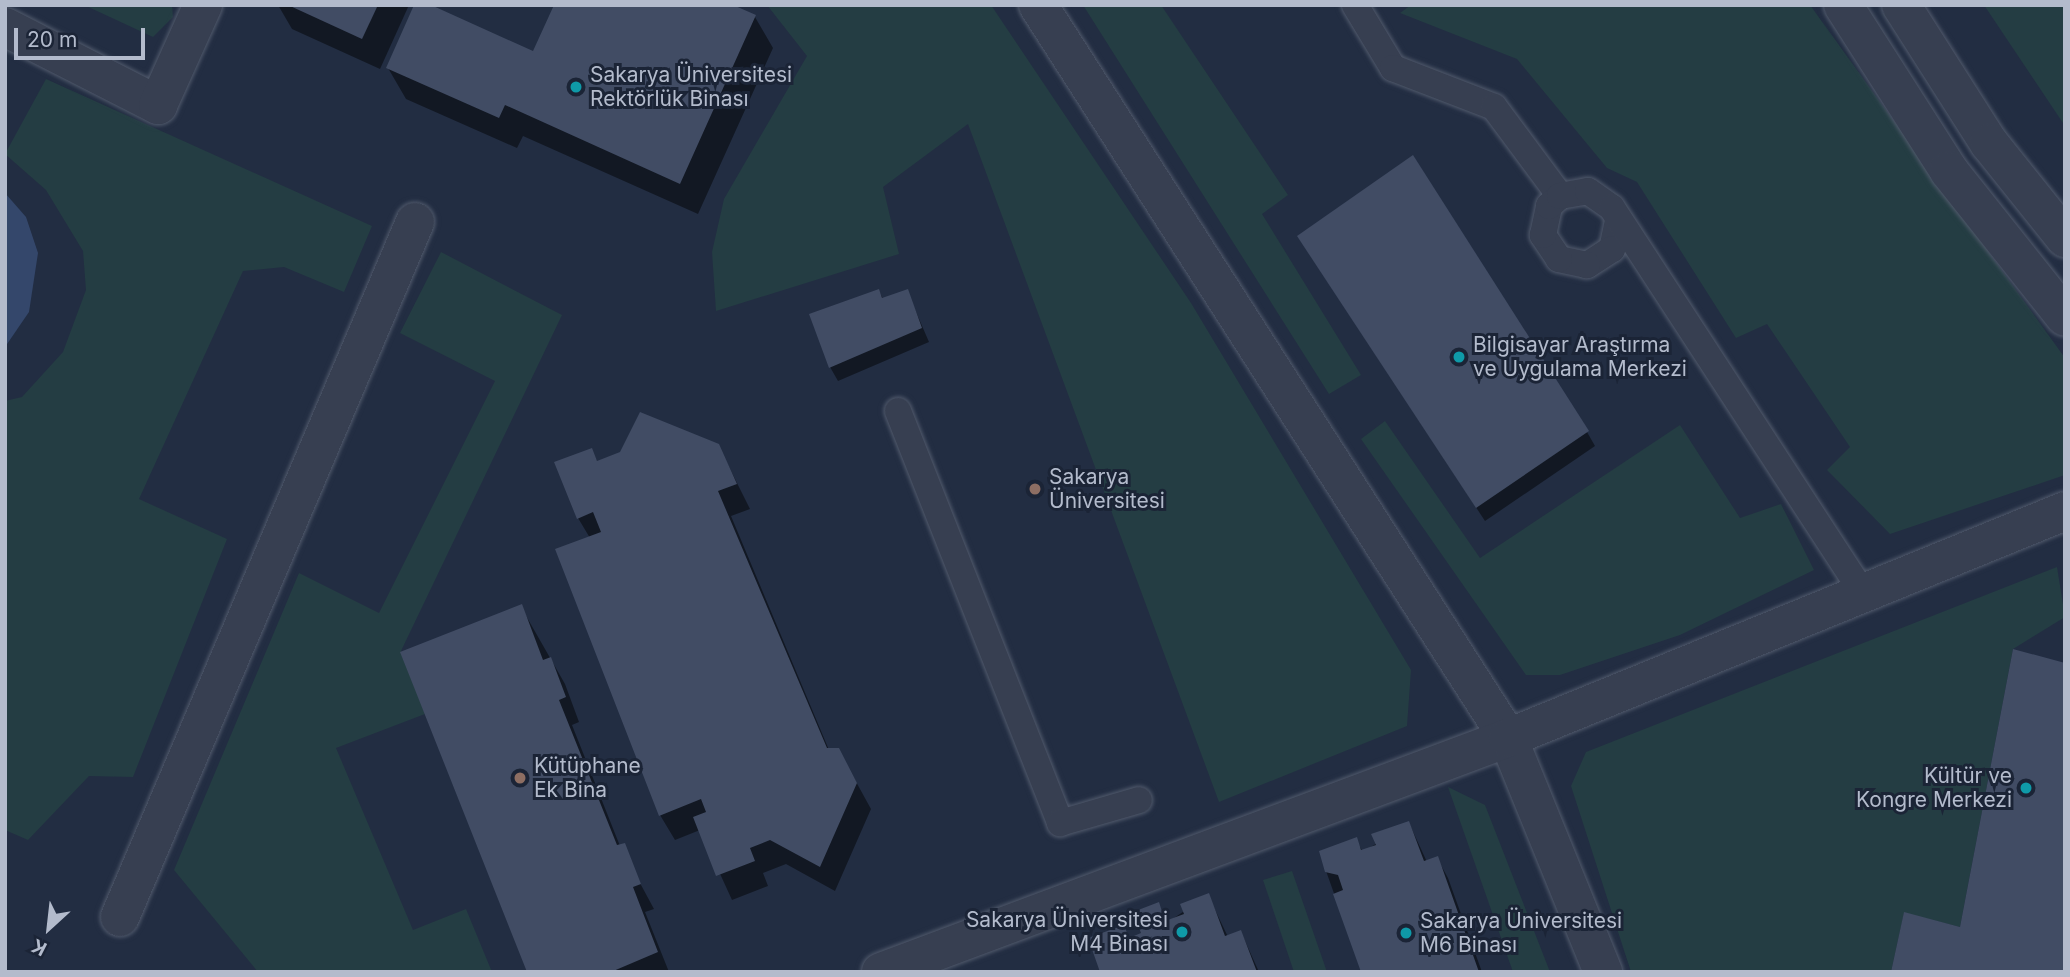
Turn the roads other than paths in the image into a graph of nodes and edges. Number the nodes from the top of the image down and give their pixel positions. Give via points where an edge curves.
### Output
1 (203, 5) edge
2 (1038, 5) edge
3 (1354, 5) edge
4 (1843, 5) edge
5 (1901, 5) edge
6 (5, 27) edge
7 (1560, 196) junction
8 (1618, 221) junction
9 (415, 222) dead end
10 (2065, 238) edge
11 (2065, 317) edge
12 (898, 411) dead end
13 (2065, 511) edge
14 (1862, 591) junction
15 (1508, 738) junction
16 (1139, 800) dead end
17 (120, 917) dead end
18 (880, 972) edge
19 (1602, 972) edge

1 - 6 street via 158,106
2 - 15 street
3 - 7 lane via 1393,68 1494,107
4 - 11 street via 1949,171
5 - 10 street via 1989,143
7 - 8 lane via 1588,191 1602,197
7 - 8 lane via 1549,206 1543,235 1559,259 1587,265 1601,259 1618,236
8 - 14 lane
9 - 17 street
12 - 16 lane via 1060,823
13 - 14 street
14 - 15 street
15 - 18 street via 993,940
15 - 19 street

